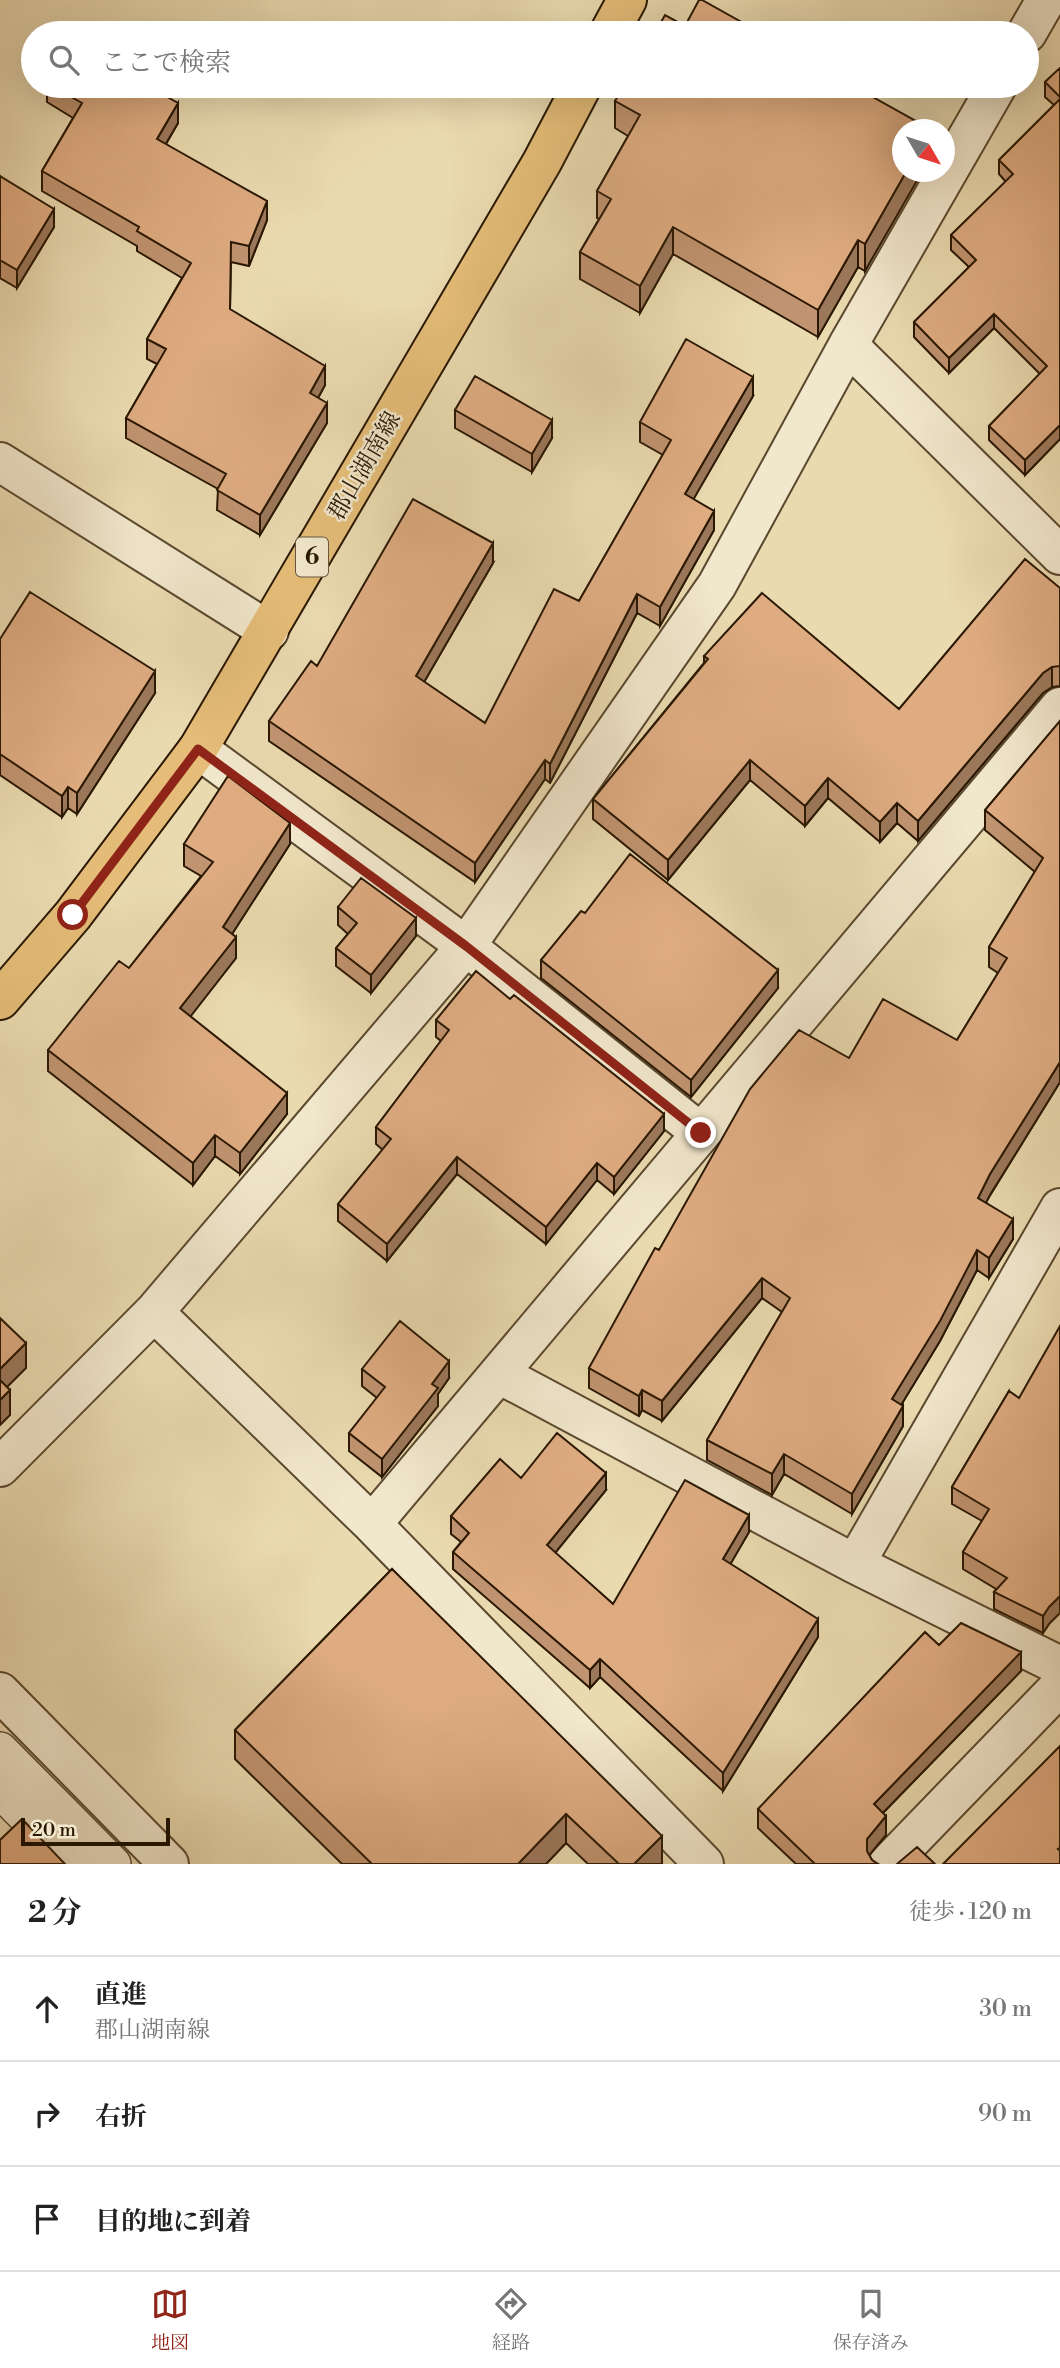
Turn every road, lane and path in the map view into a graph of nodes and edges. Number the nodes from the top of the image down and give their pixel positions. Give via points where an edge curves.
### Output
1 (627, 0) edge
2 (1046, 0) edge
3 (616, 21) edge
4 (1034, 21) edge
5 (576, 98) edge
6 (990, 98) edge
7 (848, 345) junction
8 (0, 462) edge
9 (1060, 555) edge
10 (269, 631) junction
11 (1060, 707) edge
12 (198, 749) junction
13 (466, 946) junction
14 (0, 1000) edge
15 (701, 1133) junction
16 (1060, 1208) edge
17 (154, 1312) junction
18 (499, 1374) junction
19 (0, 1467) edge
20 (372, 1524) junction
21 (855, 1564) junction
22 (1060, 1667) edge
23 (1060, 1686) edge
24 (0, 1692) edge
25 (0, 1750) edge
26 (0, 1790) edge
27 (73, 1864) edge
28 (113, 1864) edge
29 (169, 1864) edge
30 (704, 1864) edge
31 (888, 1864) edge

1 - 3 main road
2 - 4 street
5 - 10 main road, 郡山湖南線 / 6
6 - 7 street
7 - 9 street
7 - 13 street via 716,585
8 - 10 street
10 - 12 main road, 郡山湖南線 / 6
11 - 15 street
12 - 13 street
12 - 14 main road, 郡山湖南線 / 6 via 73,915
13 - 15 street
13 - 17 street
15 - 18 street
16 - 21 street
17 - 19 street
17 - 20 street
18 - 20 street
18 - 21 street
20 - 30 street
21 - 22 street
23 - 31 street
24 - 29 street
25 - 28 street
26 - 27 street

